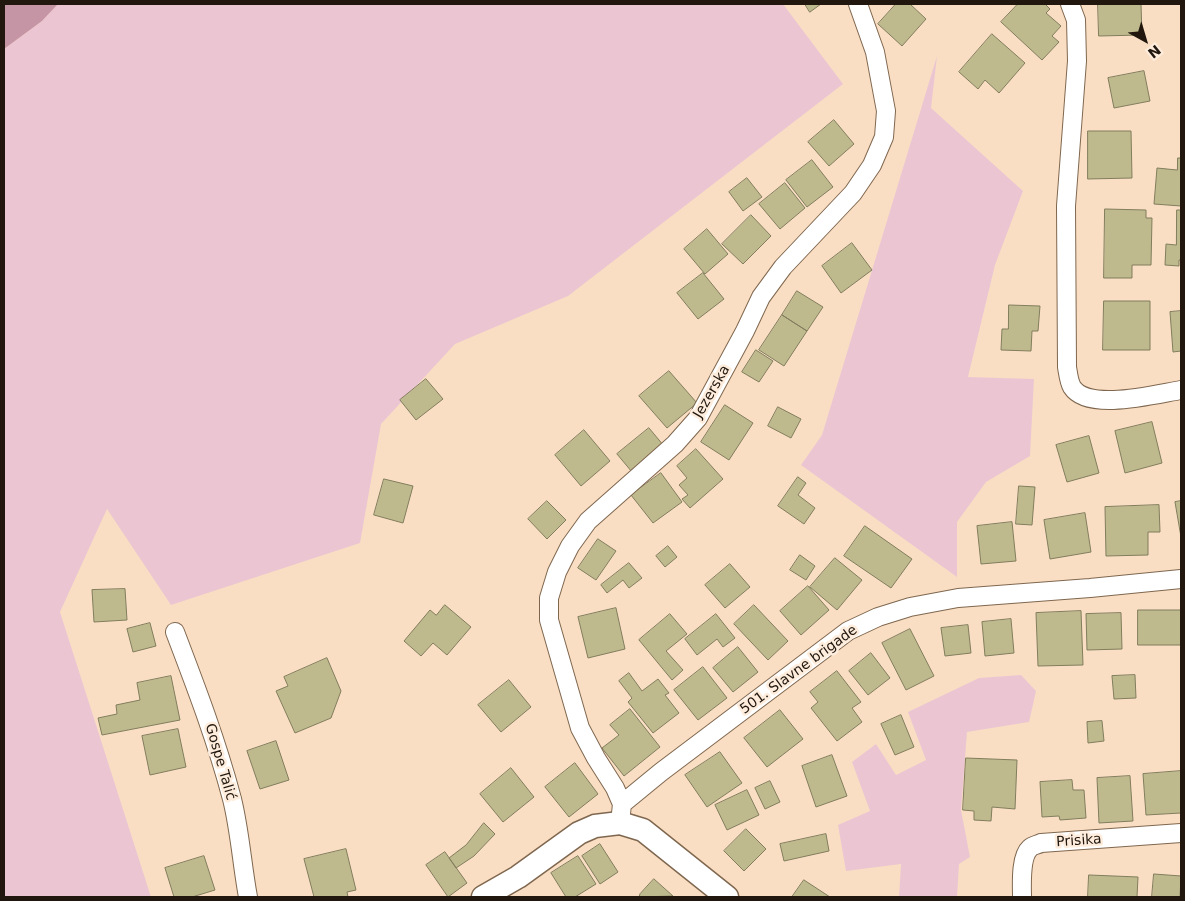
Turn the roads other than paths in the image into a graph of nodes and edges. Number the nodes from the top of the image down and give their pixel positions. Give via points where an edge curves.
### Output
1 (858, 4) edge
2 (1070, 4) edge
3 (1181, 390) edge
4 (1181, 579) edge
5 (175, 632) dead end
6 (621, 814) junction
7 (1181, 833) edge
8 (248, 897) edge
9 (483, 897) edge
10 (727, 897) edge
11 (1022, 897) edge

1 - 6 street, Jezerska via 875,52 886,111 884,137 872,165 853,193 783,267 760,298 698,418 675,444 588,521 570,546 549,598 549,620 580,728 615,788
2 - 3 street via 1076,20 1077,61 1066,206 1067,367 1072,386 1083,396 1101,401
4 - 6 street, 501. Slavne brigade via 958,598 878,617 848,631 661,772
5 - 8 street, Gospe Talić via 211,729 232,800
6 - 9 street via 579,833 518,877
6 - 10 street
7 - 11 street, Prisika via 1031,846 1024,862

